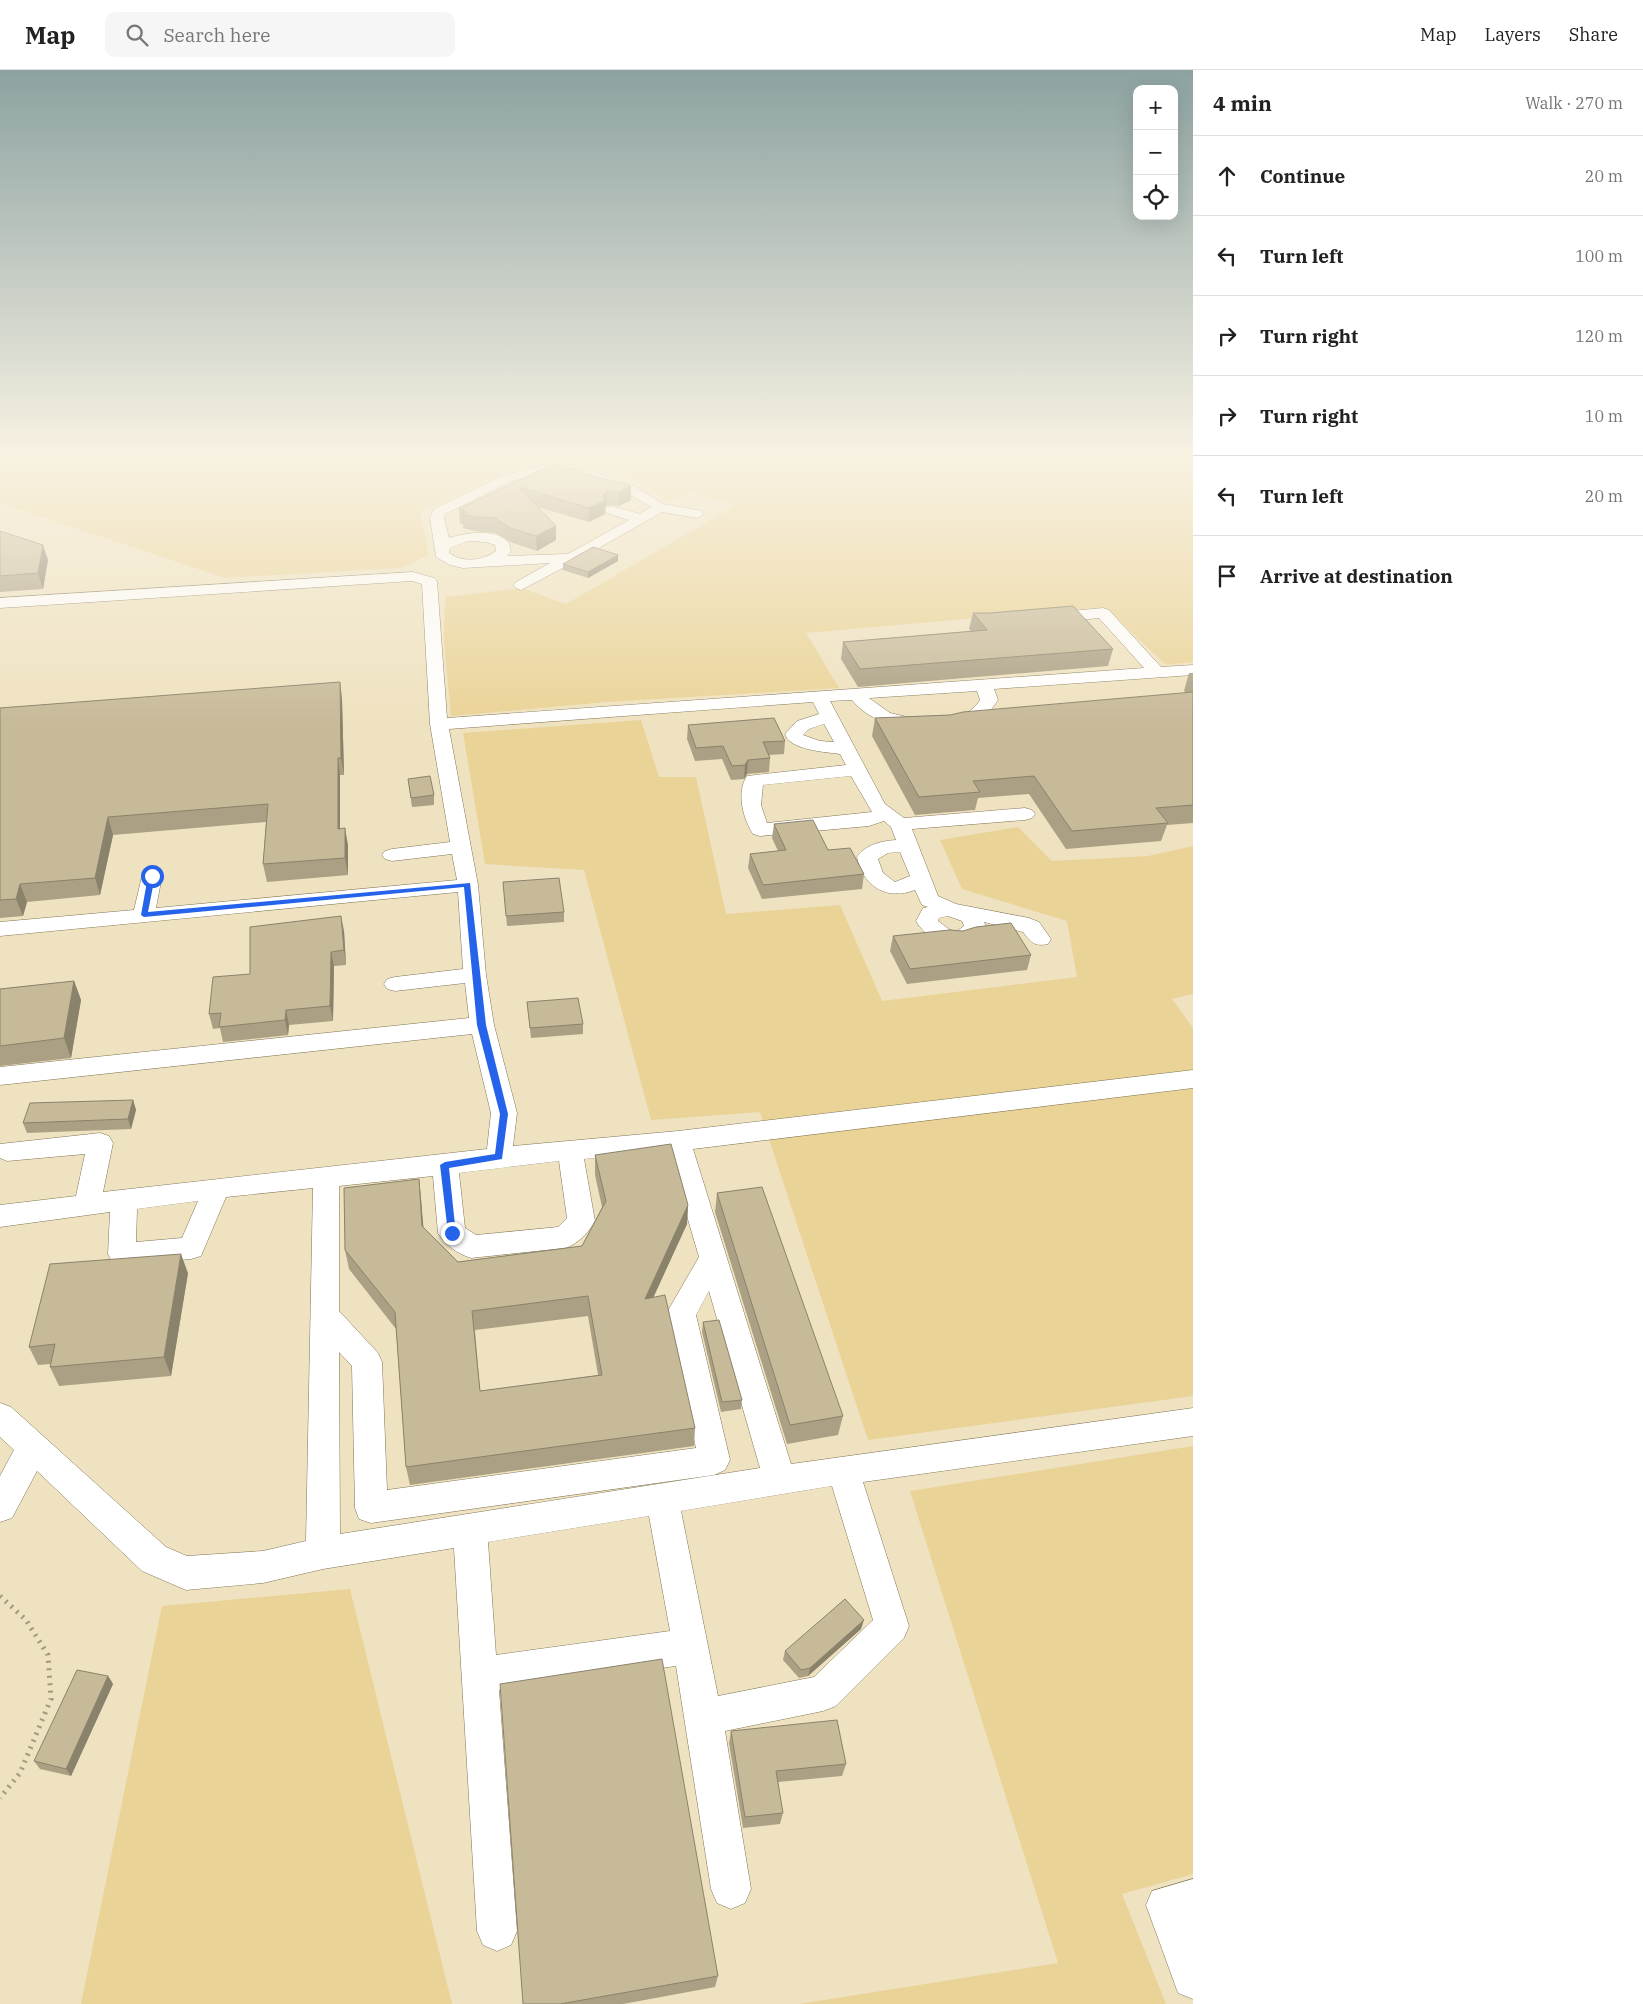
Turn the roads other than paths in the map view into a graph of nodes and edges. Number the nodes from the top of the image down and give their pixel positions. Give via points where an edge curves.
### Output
1 (442, 543) edge
2 (457, 543) edge
3 (500, 543) edge
4 (598, 543) edge
5 (444, 552) junction
6 (571, 558) junction
7 (483, 562) junction
8 (461, 563) junction
9 (421, 578) junction
10 (521, 585) dead end
11 (0, 602) edge
12 (1075, 615) junction
13 (1035, 619) edge
14 (1088, 630) edge
15 (1193, 670) edge
16 (1156, 672) junction
17 (984, 685) junction
18 (857, 695) junction
19 (819, 698) junction
20 (829, 717) junction
21 (439, 724) junction
22 (846, 749) junction
23 (857, 770) junction
24 (1024, 814) dead end
25 (893, 819) junction
26 (908, 845) junction
27 (461, 847) junction
28 (392, 855) dead end
29 (152, 876) dead end
30 (921, 878) junction
31 (468, 885) junction
32 (144, 915) junction
33 (0, 929) edge
34 (1040, 939) dead end
35 (475, 975) junction
36 (395, 984) dead end
37 (482, 1025) junction
38 (0, 1076) edge
39 (1193, 1079) edge
40 (678, 1141) junction
41 (570, 1150) junction
42 (7, 1151) dead end
43 (499, 1157) junction
44 (445, 1165) junction
45 (326, 1177) junction
46 (217, 1188) junction
47 (124, 1201) junction
48 (87, 1205) junction
49 (0, 1216) edge
50 (713, 1257) junction
51 (325, 1315) junction
52 (0, 1417) edge
53 (1193, 1422) edge
54 (32, 1448) junction
55 (842, 1470) junction
56 (0, 1476) edge
57 (780, 1480) junction
58 (662, 1498) junction
59 (0, 1507) edge
60 (470, 1530) junction
61 (323, 1554) junction
62 (691, 1646) junction
63 (480, 1675) junction
64 (704, 1717) junction
65 (731, 1889) dead end
66 (1193, 1899) edge
67 (497, 1931) dead end
68 (1193, 1978) edge

1 - 5 lane
2 - 5 lane
3 - 7 lane via 504,552
4 - 6 lane
5 - 8 lane
5 - 9 lane
6 - 7 lane
6 - 10 lane
7 - 8 lane
8 - 9 lane
9 - 11 lane
9 - 21 lane
12 - 13 lane
12 - 14 lane
12 - 16 lane via 1103,613
15 - 16 lane
16 - 17 lane
17 - 18 lane
17 - 18 lane via 989,700 978,714 969,720 941,726 915,725 888,718 867,706
18 - 19 lane
19 - 20 lane
19 - 21 lane
20 - 22 lane
20 - 22 lane via 803,725 794,734 795,738 817,746
21 - 27 lane
22 - 23 lane
23 - 25 lane via 877,807
23 - 25 lane via 754,780 751,805 760,830
24 - 25 lane
25 - 26 lane
26 - 30 lane
26 - 30 lane via 882,847 867,857 868,864 882,884 893,889 906,888
27 - 28 lane
27 - 31 lane
29 - 32 lane
30 - 34 lane via 929,900 950,909 1021,923 1031,927
31 - 32 lane
31 - 35 lane
32 - 33 lane
35 - 36 lane
35 - 37 lane
37 - 38 lane
37 - 43 lane via 504,1114
39 - 40 lane
40 - 41 lane
40 - 50 lane
41 - 43 lane
41 - 44 lane via 581,1221 565,1237 471,1247 452,1233
42 - 48 lane via 100,1143
43 - 44 lane
44 - 45 lane
45 - 46 lane
45 - 51 lane
46 - 47 lane
46 - 47 lane via 191,1248 122,1254
47 - 48 lane
48 - 49 lane
50 - 51 lane via 681,1314 714,1460 371,1508 367,1362
50 - 57 lane
51 - 61 lane
52 - 54 lane
53 - 55 lane
54 - 56 lane
54 - 59 lane
54 - 61 lane via 154,1559 186,1572 264,1567
55 - 57 lane
55 - 64 lane via 892,1626 823,1693
57 - 58 lane
58 - 60 lane
58 - 62 lane
60 - 61 lane
60 - 63 lane
62 - 63 lane
62 - 64 lane
63 - 67 lane
64 - 65 lane
66 - 68 lane via 1166,1905

